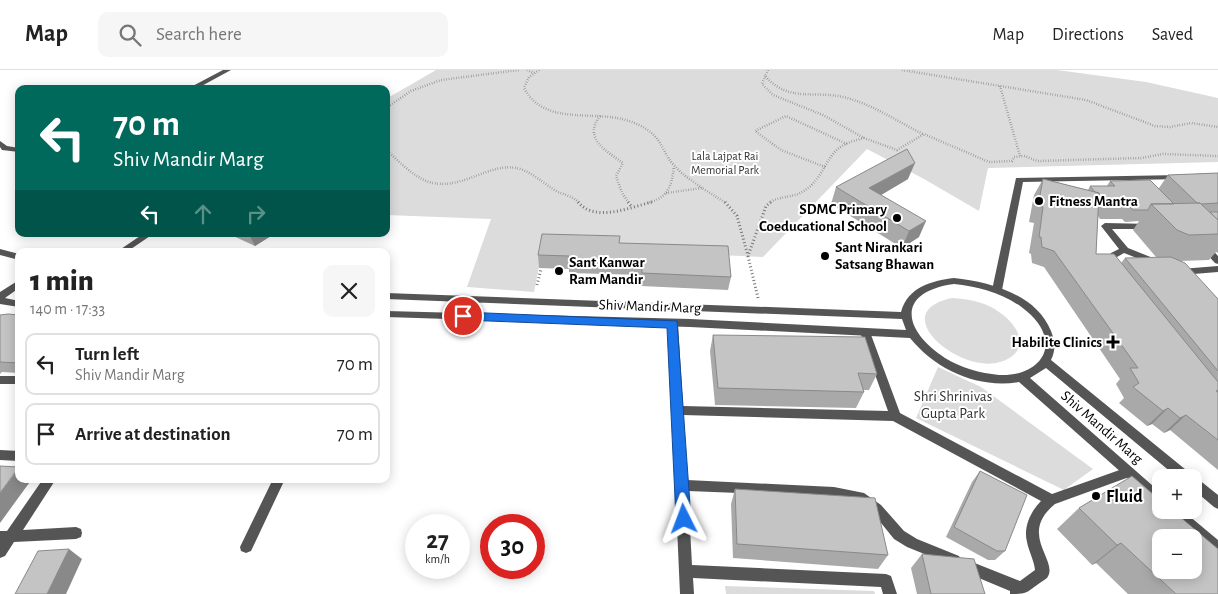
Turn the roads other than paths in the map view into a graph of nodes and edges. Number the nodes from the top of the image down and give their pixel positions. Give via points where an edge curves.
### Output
1 (228, 70) edge
2 (198, 85) edge
3 (0, 143) edge
4 (15, 149) edge
5 (1191, 177) edge
6 (1137, 178) junction
7 (1147, 188) edge
8 (1158, 225) edge
9 (144, 237) edge
10 (1200, 242) edge
11 (127, 248) edge
12 (1125, 250) junction
13 (0, 252) edge
14 (15, 256) edge
15 (1218, 261) edge
16 (1172, 268) junction
17 (1218, 269) edge
18 (1113, 277) edge
19 (1193, 284) edge
20 (15, 286) edge
21 (997, 290) junction
22 (390, 296) edge
23 (0, 297) edge
24 (0, 301) edge
25 (15, 303) edge
26 (390, 314) edge
27 (907, 316) junction
28 (673, 324) junction
29 (866, 332) junction
30 (913, 334) junction
31 (1046, 362) junction
32 (1021, 377) junction
33 (0, 380) edge
34 (15, 380) edge
35 (678, 410) junction
36 (895, 416) junction
37 (0, 455) edge
38 (15, 456) edge
39 (1176, 469) edge
40 (1128, 472) junction
41 (47, 483) edge
42 (276, 483) edge
43 (682, 485) junction
44 (1202, 490) edge
45 (1152, 492) edge
46 (1051, 500) junction
47 (1218, 503) edge
48 (1184, 519) edge
49 (76, 533) dead end
50 (5, 537) edge
51 (246, 547) dead end
52 (1218, 548) edge
53 (0, 552) edge
54 (686, 571) junction
55 (1019, 592) edge
56 (687, 594) edge
57 (890, 594) edge

1 - 2 street
3 - 4 street via 5,148
5 - 6 street
6 - 7 street
6 - 21 street via 1019,180
8 - 12 street via 1106,226
9 - 11 street
10 - 15 street
12 - 16 street
12 - 18 street via 1110,257 1107,266
13 - 14 street
16 - 17 street
16 - 19 street
20 - 23 street
21 - 27 street via 965,282 934,283 913,295
21 - 31 street via 1026,307 1043,325 1050,344
22 - 27 street, Shiv Mandir Marg
24 - 25 street
26 - 28 street, Shiv Mandir Marg
27 - 30 street
28 - 29 street, Shiv Mandir Marg
28 - 35 street
29 - 30 street, Shiv Mandir Marg
29 - 36 street
30 - 32 street via 935,356 958,369 984,377
31 - 32 street
31 - 39 street, Shiv Mandir Marg
32 - 40 street, Shiv Mandir Marg
33 - 34 street
35 - 36 street
35 - 43 street
36 - 46 street
37 - 38 street
40 - 45 street, Shiv Mandir Marg
40 - 46 street
41 - 50 street
42 - 51 street
43 - 54 street
43 - 55 street via 834,492 864,499 912,543
44 - 47 street
46 - 55 street via 1042,506 1032,526 1042,573
48 - 52 street
49 - 50 street
50 - 53 street
54 - 56 street
54 - 57 street via 886,581

